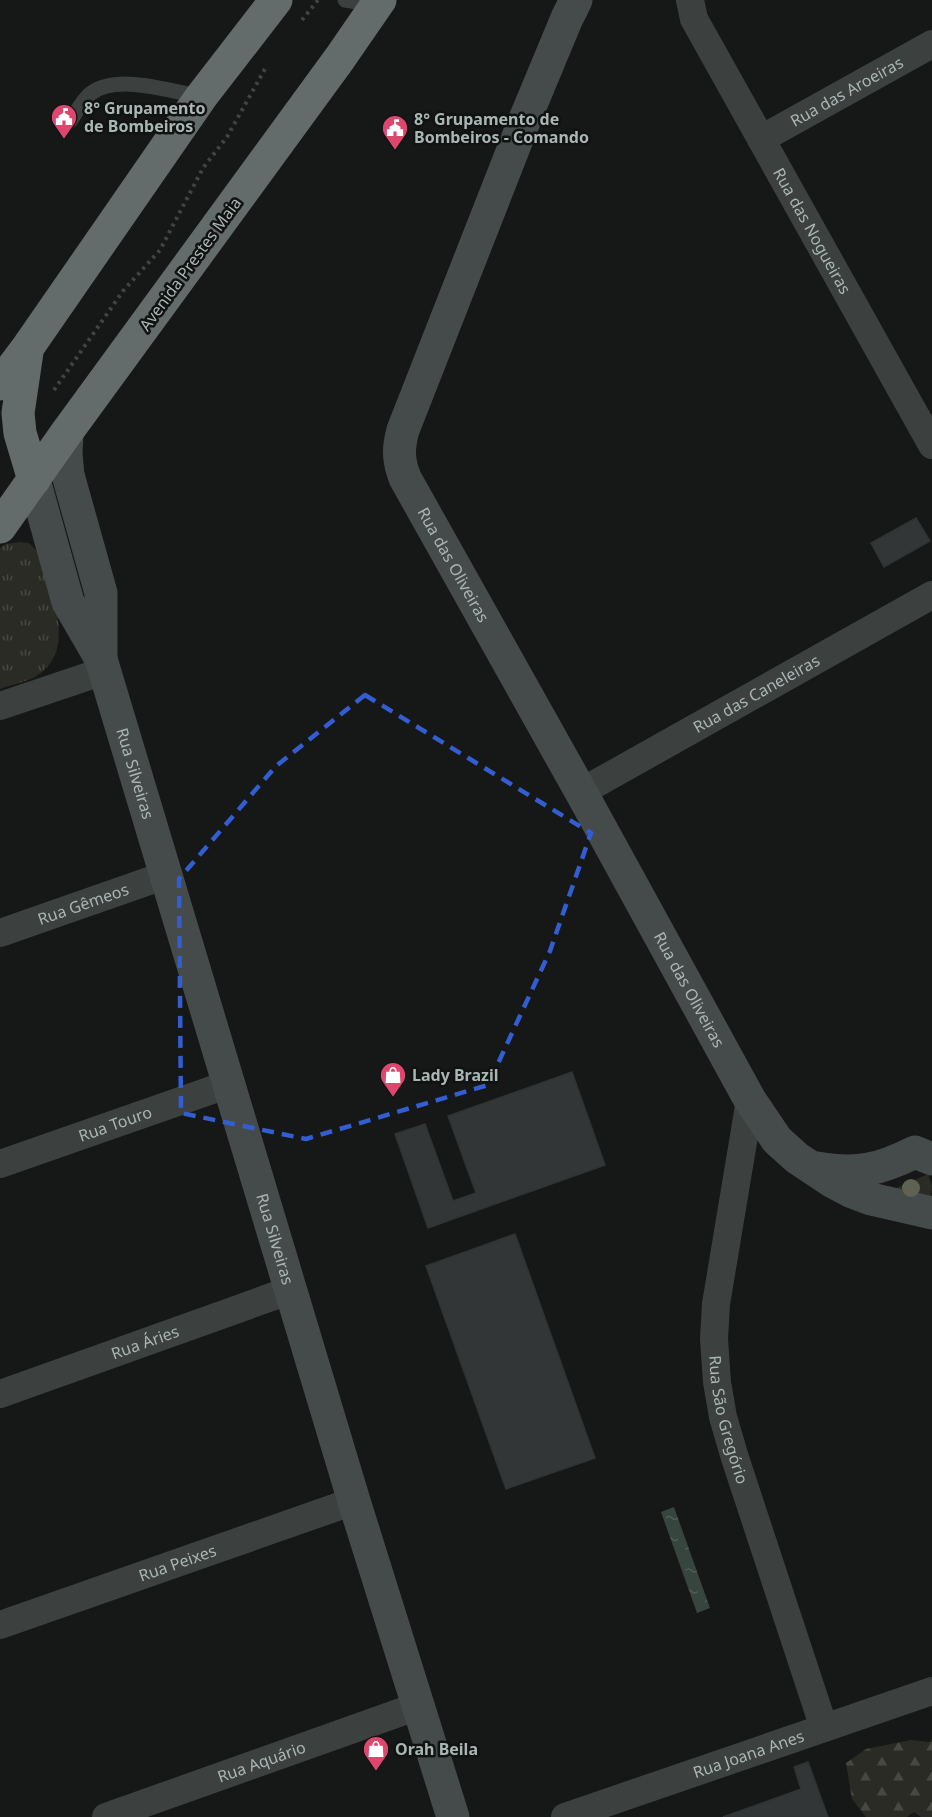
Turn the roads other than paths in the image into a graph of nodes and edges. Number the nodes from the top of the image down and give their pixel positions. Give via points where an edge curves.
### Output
1 (276, 0) edge
2 (576, 0) edge
3 (667, 0) edge
4 (367, 2) edge
5 (692, 9) edge
6 (932, 44) edge
7 (201, 97) junction
8 (70, 121) dead end
9 (761, 139) junction
10 (28, 347) junction
11 (0, 384) edge
12 (67, 432) junction
13 (932, 445) edge
14 (34, 480) junction
15 (0, 527) edge
16 (932, 595) edge
17 (103, 665) junction
18 (0, 706) edge
19 (581, 792) junction
20 (166, 875) junction
21 (0, 933) edge
22 (228, 1084) junction
23 (750, 1100) junction
24 (917, 1155) edge
25 (0, 1164) edge
26 (809, 1166) junction
27 (921, 1209) edge
28 (291, 1290) junction
29 (0, 1394) edge
30 (354, 1501) junction
31 (0, 1625) edge
32 (932, 1691) edge
33 (418, 1706) junction
34 (824, 1728) junction
35 (106, 1817) edge
36 (453, 1817) edge
37 (566, 1817) edge

1 - 7 highway
2 - 19 street, Rua das Oliveiras via 525,119 399,445 399,462
3 - 5 street, Rua das Nogueiras
4 - 12 highway, Avenida Prestes Maia via 340,58
5 - 9 street, Rua das Nogueiras
6 - 9 street, Rua das Aroeiras
7 - 8 lane via 125,83 102,87 89,95
7 - 10 highway
9 - 13 street, Rua das Nogueiras
10 - 11 highway
10 - 14 highway via 18,413
12 - 14 highway, Avenida Prestes Maia
12 - 17 street, Rua Silveiras via 68,475 101,593
14 - 15 highway, Avenida Prestes Maia
14 - 17 street, Rua Silveiras via 68,602
16 - 19 street, Rua das Caneleiras
17 - 18 street
17 - 20 street, Rua Silveiras
19 - 23 street, Rua das Oliveiras
20 - 21 street, Rua Gêmeos
20 - 22 street, Rua Silveiras
22 - 25 street, Rua Touro
22 - 28 street, Rua Silveiras
23 - 26 street, Rua das Oliveiras via 777,1140
23 - 34 street, Rua São Gregório via 716,1304 717,1382 735,1458
24 - 26 street via 871,1170 834,1171
24 - 27 street via 885,1175 884,1187 888,1198
26 - 27 street, Rua das Oliveiras via 850,1191
28 - 29 street, Rua Áries
28 - 30 street, Rua Silveiras
30 - 31 street, Rua Peixes
30 - 33 street, Rua Silveiras
32 - 34 street, Rua Joana Anes
33 - 35 street, Rua Aquário
33 - 36 street, Rua Silveiras
34 - 37 street, Rua Joana Anes

